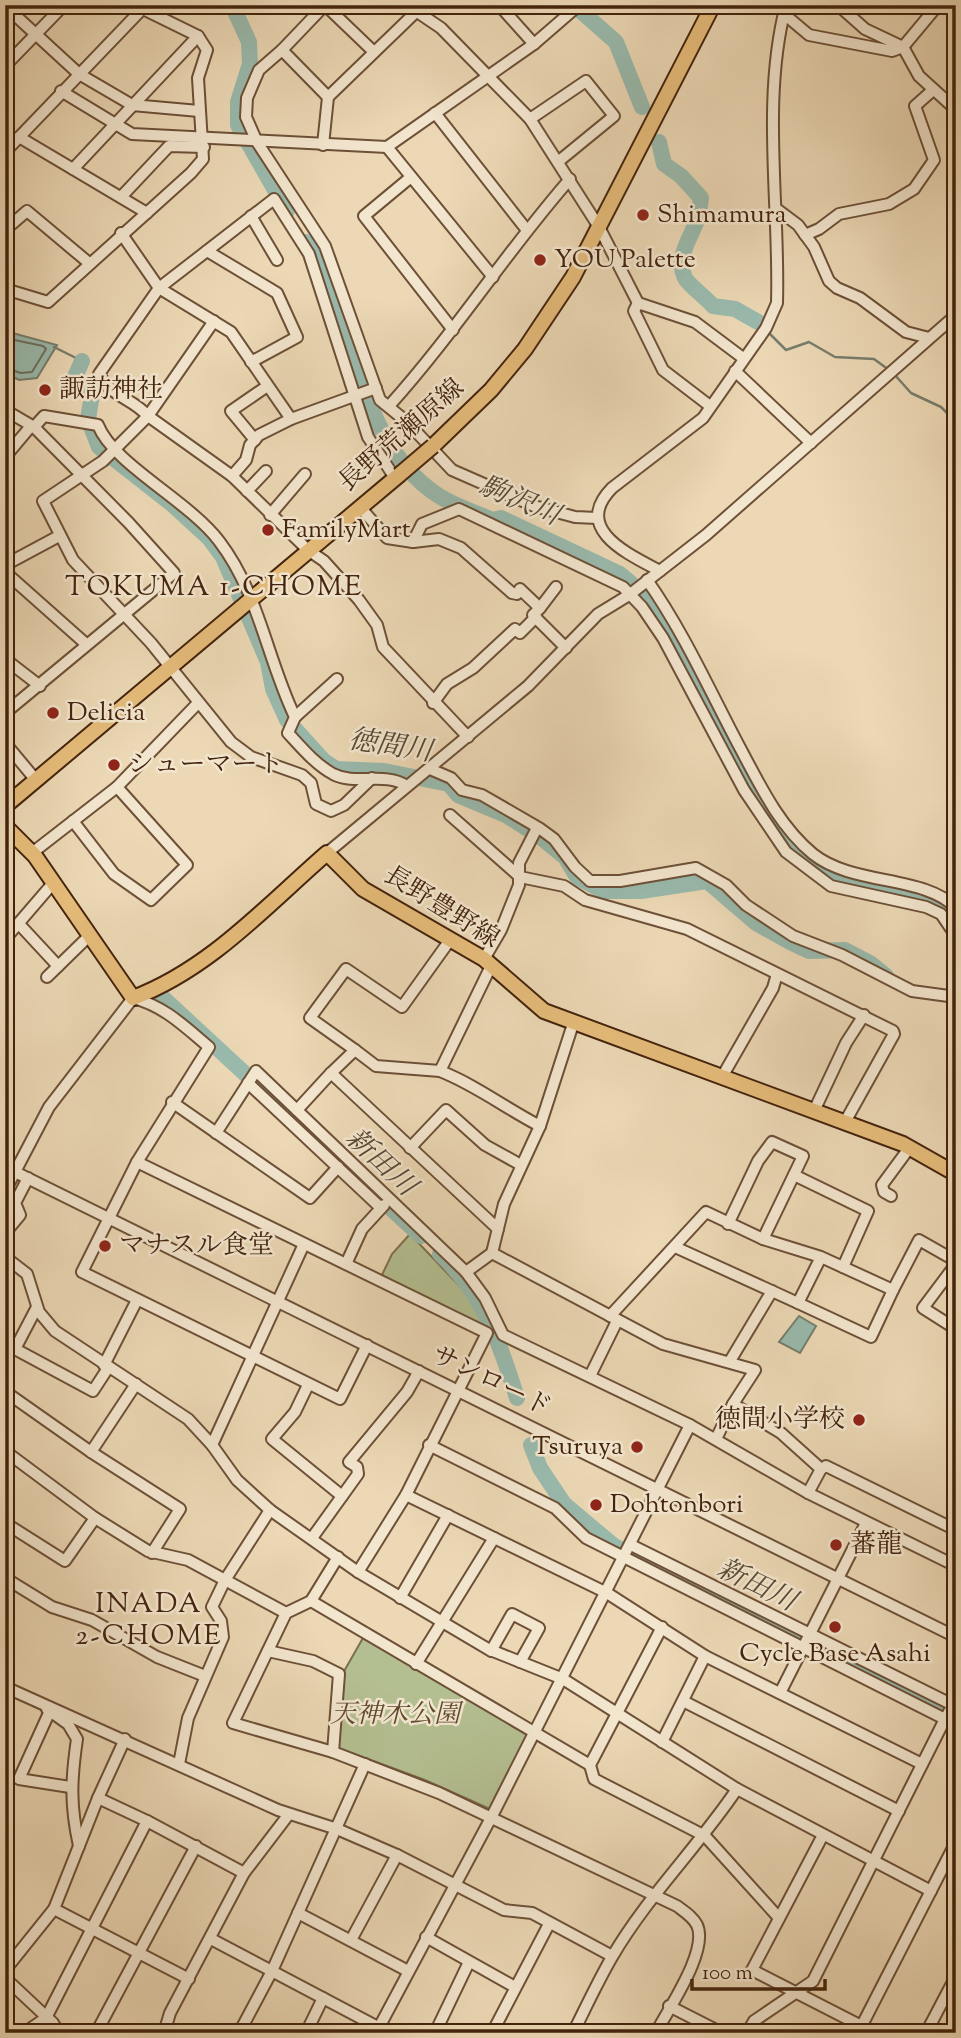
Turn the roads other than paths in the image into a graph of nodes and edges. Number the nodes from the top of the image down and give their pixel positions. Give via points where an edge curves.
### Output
1 (64, 5) edge
2 (325, 5) edge
3 (499, 5) edge
4 (579, 5) edge
5 (713, 5) edge
6 (838, 5) edge
7 (938, 5) edge
8 (5, 6) edge
9 (145, 7) edge
10 (412, 8) edge
11 (785, 9) edge
12 (36, 34) junction
13 (198, 37) junction
14 (534, 44) junction
15 (904, 47) junction
16 (282, 50) junction
17 (374, 52) junction
18 (5, 66) edge
19 (79, 74) junction
20 (486, 77) junction
21 (933, 90) junction
22 (61, 91) junction
23 (328, 97) junction
24 (132, 105) junction
25 (199, 111) junction
26 (435, 113) junction
27 (956, 114) edge
28 (530, 119) junction
29 (113, 123) junction
30 (19, 137) junction
31 (255, 142) junction
32 (202, 143) junction
33 (323, 145) junction
34 (387, 147) junction
35 (5, 152) edge
36 (559, 161) junction
37 (73, 169) junction
38 (411, 177) junction
39 (570, 179) junction
40 (121, 197) junction
41 (778, 210) junction
42 (147, 213) junction
43 (251, 216) junction
44 (599, 227) junction
45 (526, 229) junction
46 (5, 230) edge
47 (121, 233) junction
48 (805, 235) junction
49 (207, 251) junction
50 (277, 260) dead end
51 (89, 263) junction
52 (493, 277) junction
53 (159, 288) junction
54 (5, 289) edge
55 (638, 303) junction
56 (956, 315) edge
57 (214, 321) junction
58 (453, 330) junction
59 (929, 338) junction
60 (743, 358) junction
61 (251, 362) junction
62 (735, 371) junction
63 (266, 387) junction
64 (374, 389) junction
65 (357, 395) junction
66 (389, 406) junction
67 (710, 406) junction
68 (5, 410) edge
69 (148, 416) junction
70 (291, 419) junction
71 (33, 426) junction
72 (255, 440) junction
73 (811, 443) junction
74 (114, 450) junction
75 (5, 457) edge
76 (266, 471) dead end
77 (305, 474) dead end
78 (81, 475) junction
79 (232, 477) junction
80 (397, 477) junction
81 (247, 491) junction
82 (360, 507) junction
83 (270, 515) junction
84 (597, 518) junction
85 (59, 536) junction
86 (413, 542) junction
87 (308, 550) junction
88 (5, 565) edge
89 (660, 571) junction
90 (5, 572) edge
91 (645, 582) junction
92 (556, 587) dead end
93 (630, 594) junction
94 (247, 602) junction
95 (538, 612) junction
96 (124, 615) junction
97 (86, 644) junction
98 (566, 648) junction
99 (5, 659) edge
100 (169, 666) junction
101 (337, 679) dead end
102 (40, 686) junction
103 (198, 703) junction
104 (433, 703) junction
105 (5, 713) edge
106 (294, 718) junction
107 (468, 737) junction
108 (5, 743) edge
109 (427, 771) junction
110 (372, 778) junction
111 (35, 779) junction
112 (409, 784) junction
113 (117, 787) junction
114 (5, 806) edge
115 (450, 815) dead end
116 (73, 821) junction
117 (5, 826) edge
118 (536, 832) junction
119 (32, 853) junction
120 (327, 853) junction
121 (520, 877) junction
122 (54, 882) junction
123 (956, 908) edge
124 (19, 924) junction
125 (956, 936) edge
126 (88, 937) junction
127 (5, 939) edge
128 (450, 940) junction
129 (487, 963) junction
130 (58, 966) junction
131 (777, 974) junction
132 (47, 977) dead end
133 (956, 997) edge
134 (133, 998) junction
135 (864, 1015) junction
136 (573, 1024) junction
137 (355, 1050) junction
138 (440, 1071) junction
139 (331, 1073) junction
140 (722, 1077) junction
141 (248, 1083) junction
142 (172, 1102) junction
143 (297, 1110) junction
144 (814, 1111) junction
145 (845, 1122) junction
146 (540, 1126) junction
147 (216, 1133) junction
148 (909, 1147) junction
149 (410, 1148) junction
150 (137, 1162) junction
151 (521, 1165) junction
152 (338, 1167) junction
153 (10, 1169) edge
154 (956, 1174) edge
155 (794, 1175) junction
156 (29, 1178) junction
157 (5, 1191) edge
158 (891, 1196) dead end
159 (386, 1203) junction
160 (108, 1218) junction
161 (728, 1224) junction
162 (498, 1229) junction
163 (5, 1233) edge
164 (763, 1239) junction
165 (304, 1244) junction
166 (676, 1247) junction
167 (492, 1253) junction
168 (5, 1256) edge
169 (821, 1258) junction
170 (956, 1262) edge
171 (346, 1264) junction
172 (843, 1267) junction
173 (466, 1272) junction
174 (893, 1290) junction
175 (772, 1291) junction
176 (137, 1300) junction
177 (279, 1302) junction
178 (798, 1303) junction
179 (37, 1307) junction
180 (614, 1319) junction
181 (956, 1329) edge
182 (367, 1345) junction
183 (253, 1357) junction
184 (730, 1361) junction
185 (106, 1366) junction
186 (419, 1371) junction
187 (590, 1376) junction
188 (136, 1384) junction
189 (307, 1385) junction
190 (458, 1391) junction
191 (5, 1399) edge
192 (733, 1404) junction
193 (690, 1425) junction
194 (716, 1439) junction
195 (212, 1445) junction
196 (429, 1445) junction
197 (5, 1452) edge
198 (91, 1452) junction
199 (821, 1469) junction
200 (659, 1490) junction
201 (808, 1493) junction
202 (406, 1494) junction
203 (342, 1496) junction
204 (270, 1510) junction
205 (448, 1515) junction
206 (94, 1518) junction
207 (5, 1522) edge
208 (866, 1522) junction
209 (956, 1530) edge
210 (312, 1538) junction
211 (494, 1538) junction
212 (628, 1551) junction
213 (152, 1552) junction
214 (338, 1557) junction
215 (956, 1566) edge
216 (358, 1572) junction
217 (5, 1578) edge
218 (838, 1579) junction
219 (225, 1580) junction
220 (607, 1593) junction
221 (400, 1598) junction
222 (311, 1601) junction
223 (286, 1613) junction
224 (442, 1623) junction
225 (662, 1627) junction
226 (956, 1637) edge
227 (808, 1640) junction
228 (268, 1651) junction
229 (491, 1651) junction
230 (705, 1656) junction
231 (520, 1662) junction
232 (416, 1664) junction
233 (205, 1676) junction
234 (563, 1679) junction
235 (5, 1687) edge
236 (780, 1693) junction
237 (683, 1701) junction
238 (46, 1708) junction
239 (617, 1713) junction
240 (948, 1714) junction
241 (535, 1734) junction
242 (125, 1739) junction
243 (662, 1742) junction
244 (333, 1752) junction
245 (179, 1764) junction
246 (922, 1764) junction
247 (365, 1765) junction
248 (590, 1765) junction
249 (70, 1787) junction
250 (737, 1790) junction
251 (98, 1798) junction
252 (899, 1811) junction
253 (289, 1814) junction
254 (492, 1816) junction
255 (147, 1821) junction
256 (337, 1829) junction
257 (823, 1835) junction
258 (705, 1836) junction
259 (956, 1842) edge
260 (79, 1846) junction
261 (196, 1846) junction
262 (397, 1855) junction
263 (873, 1862) junction
264 (244, 1873) junction
265 (455, 1883) junction
266 (931, 1891) junction
267 (655, 1896) junction
268 (54, 1909) junction
269 (298, 1913) junction
270 (779, 1918) junction
271 (549, 1924) junction
272 (92, 1928) junction
273 (426, 1937) junction
274 (211, 1939) junction
275 (351, 1940) junction
276 (138, 1953) junction
277 (612, 1956) junction
278 (469, 1962) junction
279 (5, 1970) edge
280 (272, 1970) junction
281 (408, 1971) junction
282 (956, 1976) edge
283 (5, 1978) edge
284 (189, 1979) junction
285 (516, 1987) junction
286 (795, 1992) junction
287 (323, 1998) junction
288 (669, 2006) junction
289 (46, 2018) junction
290 (860, 2029) edge
291 (381, 2031) edge
292 (24, 2033) edge
293 (59, 2033) edge
294 (96, 2033) edge
295 (164, 2033) edge
296 (239, 2033) edge
297 (306, 2033) edge
298 (435, 2033) edge
299 (492, 2033) edge
300 (573, 2033) edge
301 (656, 2033) edge
302 (722, 2033) edge
303 (747, 2033) edge
304 (875, 2033) edge
305 (926, 2033) edge

1 - 12 street
2 - 16 street
2 - 17 street
3 - 14 street
4 - 14 street
5 - 44 main road, 長野荒瀬原線
6 - 15 street via 865,29
7 - 15 street
8 - 12 street
9 - 13 street
9 - 19 street
10 - 17 street
10 - 20 street via 441,28
11 - 15 street via 809,36 892,51
11 - 41 street via 774,120
12 - 18 street
12 - 19 street
13 - 24 street
13 - 25 street via 207,50 198,78
14 - 20 street
15 - 21 street via 919,76
16 - 23 street
16 - 31 street via 259,70 247,98 246,117
17 - 23 street
19 - 22 street
19 - 24 street
20 - 26 street
20 - 28 street
21 - 27 street
21 - 48 street via 915,106 934,160 914,189 889,204 839,214
22 - 29 street
22 - 30 street
23 - 33 street
24 - 25 street
24 - 29 street
25 - 32 street
26 - 34 street
26 - 45 street
28 - 36 street
28 - 36 street via 586,81 614,116
29 - 32 street via 132,134
29 - 37 street
30 - 35 street
30 - 37 street
31 - 32 street
31 - 33 street
31 - 64 street via 325,246
32 - 40 street via 169,146
32 - 42 street via 200,165
33 - 34 street
34 - 38 street
36 - 39 street
37 - 40 street
38 - 52 street
38 - 58 street via 364,216
39 - 44 street
39 - 45 street
40 - 42 street
41 - 48 street
41 - 60 street via 777,303 766,328
42 - 47 street
43 - 49 street
43 - 50 street
43 - 65 street via 274,199 309,254
44 - 55 street
44 - 80 main road, 長野荒瀬原線, bridge via 573,277 525,349 491,390
45 - 52 street
46 - 51 street via 27,211
47 - 51 street
47 - 53 street
48 - 59 street via 837,288 860,298 906,331
49 - 53 street
49 - 61 street via 277,293 297,337
51 - 54 street via 48,302
52 - 58 street
53 - 57 street
53 - 69 street via 99,374 107,389
55 - 60 street via 695,322
55 - 67 street via 634,311 663,370
56 - 59 street
57 - 61 street via 231,332
57 - 69 street
58 - 66 street
59 - 73 street
60 - 62 street
61 - 63 street
62 - 67 street
62 - 73 street
63 - 70 street
63 - 72 street via 231,411
64 - 65 street
64 - 66 street
65 - 70 street
65 - 80 street via 368,437
66 - 84 street via 452,470 534,506
67 - 84 street via 703,418 611,488
68 - 71 street
69 - 74 street
69 - 79 street
70 - 72 street
71 - 74 street via 44,416 98,425
71 - 75 street
71 - 78 street
72 - 79 street
73 - 89 street
74 - 78 street
74 - 94 street via 188,507 219,541
76 - 81 street
77 - 83 street
78 - 85 street via 43,501
78 - 96 street via 174,573
79 - 81 street
80 - 82 main road, 長野荒瀬原線
81 - 83 street
82 - 86 street via 387,538
82 - 87 main road, 長野荒瀬原線
83 - 87 street
84 - 89 street via 601,533
85 - 88 street
85 - 96 street via 73,560
86 - 93 street via 422,524 459,509 584,565
86 - 95 street via 439,539 461,548 512,593 520,589
87 - 94 main road, 長野荒瀬原線
87 - 104 street via 359,600 377,625 383,647
89 - 91 street
90 - 97 street
91 - 93 street
91 - 123 street via 669,611 769,803 794,835 840,871 931,892
92 - 95 street
93 - 98 street via 598,614
93 - 125 street via 663,638 744,790 786,852 831,886 941,914
94 - 100 main road, 長野荒瀬原線
94 - 106 street
95 - 98 street
95 - 104 street via 520,633 515,629 473,668 447,684
96 - 97 street
96 - 100 street
97 - 102 street
98 - 107 street
99 - 102 street
100 - 103 street
100 - 111 main road, 長野荒瀬原線
101 - 106 street
102 - 105 street
103 - 110 street via 231,742 251,757 302,775 310,783 316,804 331,811
103 - 113 street
104 - 107 street
106 - 110 street via 288,733 315,761 334,775
107 - 109 street
108 - 111 street
109 - 112 street
109 - 118 street via 482,795
110 - 112 street
111 - 114 main road, 長野荒瀬原線
112 - 120 street
113 - 116 street
113 - 116 street via 187,865 151,900 114,874
115 - 121 street
116 - 119 street
117 - 119 main road
118 - 121 street via 519,863
118 - 133 street via 554,839 590,881 620,881 696,868 717,878 746,905 793,936 912,991
119 - 122 main road
120 - 128 main road, 長野豊野線 via 363,889
120 - 134 main road via 203,962
121 - 129 street
121 - 131 street via 565,886 585,900 687,929
122 - 124 street
122 - 126 main road
124 - 127 street
124 - 130 street
126 - 130 street
126 - 134 main road
128 - 129 main road, 長野豊野線
128 - 137 street via 401,1007 346,969 310,1018
129 - 136 main road, 長野豊野線 via 544,1011
129 - 138 street
130 - 132 street
131 - 135 street
131 - 140 street
134 - 142 street via 166,1010 209,1046
134 - 153 street via 49,1107
135 - 144 street
135 - 145 street via 894,1034
136 - 140 main road, 長野豊野線
136 - 146 street
137 - 138 street via 376,1066
137 - 139 street
138 - 146 street via 471,1083
139 - 143 street
139 - 149 street
140 - 144 main road, 長野豊野線
141 - 143 street via 256,1071
141 - 147 street
141 - 152 street
142 - 147 street
142 - 150 street
143 - 159 street
144 - 145 main road, 長野豊野線
145 - 148 main road, 長野豊野線
146 - 151 street
147 - 152 street via 310,1198
148 - 154 main road, 長野豊野線
148 - 158 street via 882,1185
149 - 151 street via 446,1110 485,1145
149 - 162 street
150 - 160 street
150 - 165 street
151 - 162 street via 503,1204
152 - 159 street
153 - 156 street, サンロード
153 - 157 street
155 - 161 street via 803,1156 772,1142
155 - 164 street
155 - 172 street via 868,1211
156 - 160 street, サンロード
156 - 163 street via 15,1203 20,1214
159 - 171 street via 362,1228
159 - 173 street
160 - 176 street via 82,1272
160 - 177 street, サンロード
161 - 164 street
161 - 166 street via 706,1212
162 - 167 street
164 - 169 street
165 - 171 street
165 - 177 street
166 - 175 street
166 - 180 street
167 - 173 street
167 - 180 street
168 - 179 street via 27,1274
169 - 172 street
169 - 178 street
170 - 174 street via 919,1240
170 - 181 street via 923,1308
171 - 190 street via 487,1333
172 - 174 street
173 - 187 street via 503,1335
174 - 178 street via 871,1337
175 - 178 street
175 - 184 street
176 - 183 street
176 - 185 street
177 - 182 street, サンロード
177 - 183 street
179 - 185 street via 55,1331
179 - 185 street via 15,1349 93,1391
180 - 184 street via 687,1353
180 - 187 street
182 - 186 street, サンロード
182 - 189 street via 340,1399
183 - 189 street
183 - 195 street
184 - 192 street via 755,1370
185 - 188 street
186 - 190 street, サンロード
186 - 203 street via 349,1462 358,1474
187 - 193 street
188 - 195 street via 188,1419
188 - 198 street
189 - 203 street via 295,1412 272,1439
190 - 196 street
190 - 200 street, サンロード
191 - 198 street via 10,1395
192 - 194 street
192 - 199 street via 781,1433
193 - 194 street
193 - 200 street
194 - 201 street
195 - 204 street via 237,1480
196 - 202 street
196 - 212 street via 555,1508 586,1538
197 - 206 street
198 - 213 street via 180,1509
199 - 201 street
199 - 209 street via 826,1466
200 - 212 street
200 - 218 street, サンロード
201 - 208 street
202 - 205 street
202 - 216 street
203 - 210 street
204 - 210 street
204 - 219 street
205 - 211 street
205 - 221 street
206 - 207 street via 65,1561
206 - 213 street
208 - 215 street
208 - 218 street
210 - 214 street
211 - 220 street
211 - 224 street
212 - 220 street
212 - 227 street
213 - 219 street via 188,1560
214 - 216 street
214 - 222 street
216 - 221 street
217 - 233 street via 52,1607 92,1620 157,1657
218 - 226 street, サンロード
218 - 227 street
219 - 223 street
219 - 233 street via 212,1607 221,1621 223,1637
220 - 225 street
220 - 234 street
221 - 224 street
222 - 223 street
222 - 232 street
223 - 228 street
224 - 229 street
224 - 232 street
225 - 230 street
225 - 239 street
227 - 236 street
227 - 240 street
227 - 240 street via 953,1705
228 - 244 street via 313,1661 340,1674
228 - 244 street via 233,1723
229 - 231 street
229 - 231 street via 513,1614 538,1628
230 - 236 street
230 - 237 street
231 - 234 street
232 - 241 street
233 - 245 street via 188,1718
234 - 239 street
234 - 241 street
235 - 238 street
236 - 246 street
237 - 243 street
237 - 252 street
238 - 242 street
238 - 249 street via 68,1724 77,1739
238 - 249 street via 19,1779
239 - 243 street
239 - 248 street
240 - 246 street
241 - 248 street
241 - 254 street
242 - 245 street
242 - 251 street
243 - 250 street
244 - 247 street
245 - 253 street
246 - 252 street
247 - 254 street
247 - 256 street
248 - 258 street via 594,1779
249 - 260 street
250 - 257 street
250 - 258 street
251 - 255 street
251 - 260 street
252 - 263 street
253 - 256 street
253 - 264 street
254 - 265 street
254 - 267 street
255 - 261 street
255 - 272 street
256 - 262 street
256 - 269 street
257 - 263 street
257 - 270 street
258 - 267 street
258 - 270 street
259 - 266 street
260 - 268 street
261 - 264 street
261 - 276 street
262 - 265 street
262 - 275 street
263 - 266 street
263 - 286 street via 813,1981
264 - 274 street
265 - 271 street via 504,1910 532,1913
265 - 273 street
266 - 290 street
267 - 277 street
267 - 288 street via 691,1916 699,1927 691,1968
268 - 272 street
268 - 279 street
269 - 275 street
269 - 280 street
270 - 286 street via 752,1970
271 - 277 street
271 - 285 street
272 - 276 street
272 - 289 street
273 - 278 street
273 - 281 street
274 - 280 street
274 - 284 street
275 - 281 street
276 - 284 street
276 - 294 street
277 - 300 street
278 - 285 street
278 - 298 street
280 - 287 street
280 - 296 street
281 - 291 street
282 - 305 street
283 - 289 street
284 - 295 street
285 - 299 street
286 - 290 street
286 - 303 street via 754,2021
287 - 291 street
287 - 297 street
288 - 301 street
288 - 302 street
289 - 292 street
289 - 293 street
290 - 304 street

